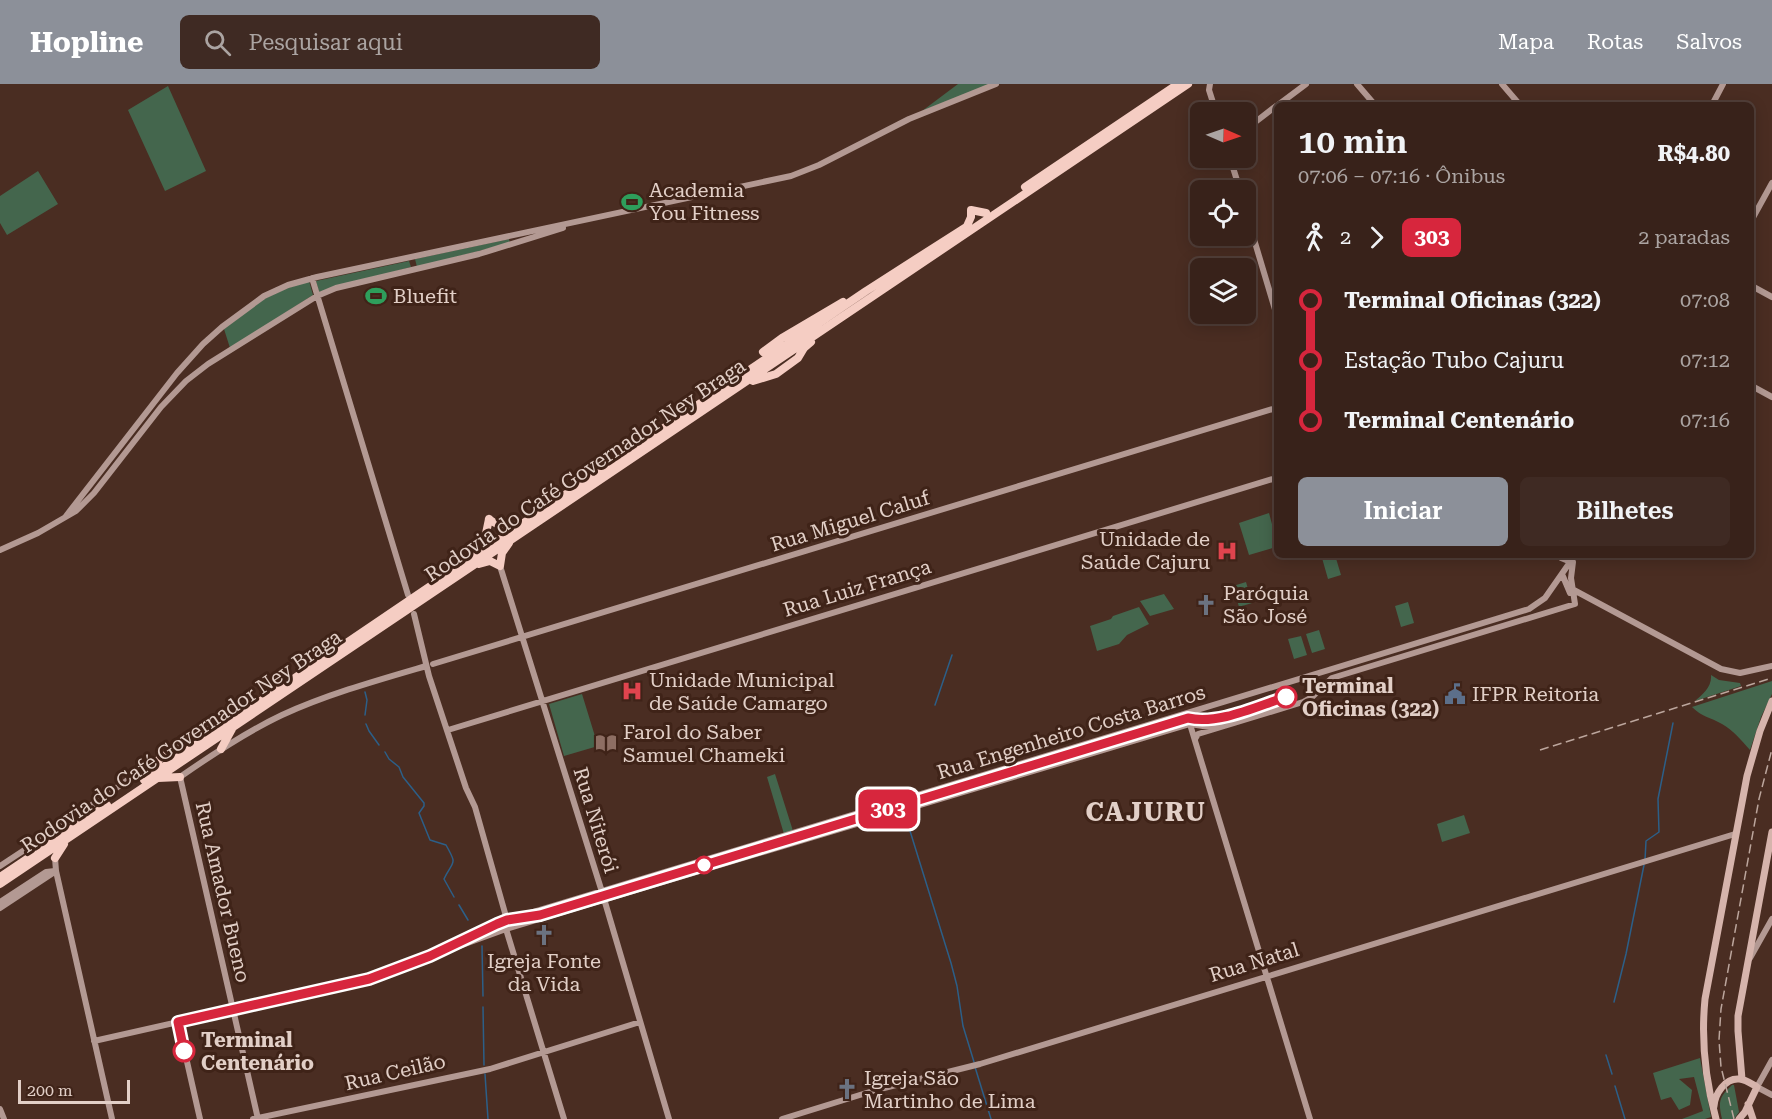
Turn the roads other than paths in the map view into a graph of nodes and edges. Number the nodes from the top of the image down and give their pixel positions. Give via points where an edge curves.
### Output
1 (996, 84) edge
2 (1172, 84) edge
3 (1178, 84) edge
4 (1188, 84) edge
5 (1306, 84) edge
6 (1357, 84) edge
7 (1502, 84) edge
8 (1723, 84) edge
9 (1210, 87) edge
10 (1165, 93) junction
11 (1214, 102) edge
12 (1282, 102) edge
13 (1372, 102) edge
14 (1517, 102) edge
15 (1714, 102) edge
16 (1274, 108) edge
17 (1256, 122) edge
18 (1772, 183) edge
19 (1754, 216) edge
20 (589, 219) junction
21 (1256, 246) edge
22 (312, 278) junction
23 (1754, 287) edge
24 (866, 291) junction
25 (317, 296) junction
26 (1772, 297) edge
27 (1274, 306) edge
28 (763, 352) dead end
29 (1754, 388) edge
30 (1772, 397) edge
31 (1274, 409) edge
32 (1274, 479) edge
33 (66, 516) junction
34 (528, 522) junction
35 (513, 538) junction
36 (0, 550) edge
37 (1561, 558) dead end
38 (1570, 558) edge
39 (1573, 558) edge
40 (463, 566) junction
41 (472, 566) junction
42 (500, 566) junction
43 (1566, 575) junction
44 (1572, 589) junction
45 (408, 595) dead end
46 (1574, 601) junction
47 (414, 614) dead end
48 (522, 637) junction
49 (430, 665) junction
50 (1772, 666) edge
51 (1316, 674) junction
52 (1316, 694) junction
53 (542, 701) junction
54 (1772, 701) edge
55 (1188, 718) junction
56 (232, 724) junction
57 (1216, 728) junction
58 (448, 730) junction
59 (1195, 739) junction
60 (221, 749) junction
61 (162, 756) junction
62 (180, 777) junction
63 (157, 778) junction
64 (141, 782) junction
65 (1772, 832) edge
66 (1736, 834) junction
67 (72, 835) junction
68 (55, 858) joint
69 (0, 866) edge
70 (56, 871) junction
71 (0, 877) edge
72 (0, 884) edge
73 (602, 892) junction
74 (603, 900) junction
75 (0, 902) edge
76 (0, 908) edge
77 (1772, 919) edge
78 (507, 920) junction
79 (506, 929) junction
80 (1748, 961) junction
81 (1266, 976) junction
82 (233, 1010) junction
83 (178, 1022) junction
84 (640, 1022) junction
85 (94, 1041) junction
86 (544, 1051) junction
87 (1772, 1060) edge
88 (1742, 1078) junction
89 (1757, 1087) junction
90 (1772, 1095) edge
91 (1748, 1104) junction
92 (0, 1110) edge
93 (1715, 1116) edge
94 (4, 1119) edge
95 (112, 1119) edge
96 (200, 1119) edge
97 (256, 1119) edge
98 (564, 1119) edge
99 (669, 1119) edge
100 (782, 1119) edge
101 (1310, 1119) edge
102 (1738, 1119) edge
103 (1753, 1119) edge

1 - 20 street via 903,122 810,169
2 - 10 highway
3 - 10 highway
4 - 35 highway, Rodovia do Café Governador Ney Braga via 838,319 790,365 730,392
5 - 12 street
6 - 13 street
7 - 14 street
8 - 15 street
9 - 11 street
10 - 24 highway, Rodovia do Café Governador Ney Braga via 986,213 971,210 968,226
16 - 17 street
18 - 19 street
20 - 22 street
20 - 25 street via 480,254 336,288
21 - 27 street
22 - 25 street
22 - 33 street via 264,296 203,344
23 - 26 street
24 - 28 highway via 829,309
24 - 34 highway, Rodovia do Café Governador Ney Braga
25 - 33 street via 186,381 160,407 86,503
25 - 45 street
29 - 30 street
31 - 48 street, Rua Miguel Caluf
32 - 53 street, Rua Luiz França
33 - 36 street
34 - 40 highway, Rodovia do Café Governador Ney Braga
34 - 40 highway via 508,527 497,525
35 - 41 highway, Rodovia do Café Governador Ney Braga
35 - 42 highway via 502,553
37 - 38 street
39 - 43 street
40 - 56 highway, Rodovia do Café Governador Ney Braga
41 - 42 highway via 490,561
41 - 56 highway, Rodovia do Café Governador Ney Braga
42 - 48 street, Rua Niterói
43 - 44 street
43 - 46 street
43 - 51 street, Rua Engenheiro Costa Barros via 1529,609
44 - 46 street
44 - 50 street via 1721,669 1740,673
46 - 52 street, Rua Engenheiro Costa Barros via 1332,678
47 - 49 street
48 - 49 street, Rua Miguel Caluf
48 - 53 street, Rua Niterói
49 - 58 street
49 - 60 street, Rua Miguel Caluf via 295,710
51 - 52 street
51 - 55 street, Rua Engenheiro Costa Barros
52 - 57 street, Rua Engenheiro Costa Barros via 1303,702
53 - 58 street, Rua Luiz França
53 - 73 street, Rua Niterói
54 - 66 main road via 1752,753
55 - 57 street, Rua Engenheiro Costa Barros
55 - 59 street
55 - 73 street, Rua Engenheiro Costa Barros
55 - 74 street, Rua Engenheiro Costa Barros
56 - 60 highway
56 - 61 street via 197,732
56 - 63 highway, Rodovia do Café Governador Ney Braga
56 - 64 highway, Rodovia do Café Governador Ney Braga
57 - 59 street, Rua Engenheiro Costa Barros via 1198,734
58 - 78 street
59 - 81 street
60 - 62 street, Rua Miguel Caluf
61 - 64 highway
61 - 69 street
62 - 63 highway
62 - 82 street, Rua Amador Bueno
63 - 67 highway, Rodovia do Café Governador Ney Braga
64 - 71 highway, Rodovia do Café Governador Ney Braga
65 - 80 main road
66 - 81 street, Rua Natal
66 - 93 main road via 1704,1016 1704,1063
67 - 68 highway
67 - 72 highway, Rodovia do Café Governador Ney Braga
68 - 70 street
70 - 75 street via 46,872
70 - 76 street
70 - 85 street
73 - 74 street, Rua Niterói
73 - 78 street, Rua Engenheiro Costa Barros
74 - 79 street, Rua Engenheiro Costa Barros
74 - 84 street, Rua Niterói
77 - 80 street
78 - 79 street
79 - 82 street, Rua Engenheiro Costa Barros via 369,979
79 - 86 street
80 - 88 main road via 1738,1027
81 - 100 street, Rua Natal via 980,1064
81 - 101 street
82 - 83 street, Rua Engenheiro Costa Barros
82 - 97 street, Rua Amador Bueno
83 - 85 street, Rua Engenheiro Costa Barros
83 - 96 street
84 - 86 street, Rua Ceilão
84 - 99 street, Rua Niterói
85 - 95 street
86 - 97 street, Rua Ceilão via 490,1069
86 - 98 street
87 - 89 street
88 - 89 main road
88 - 93 main road via 1721,1089 1715,1098
89 - 90 street
89 - 91 main road
91 - 102 main road
91 - 103 main road
92 - 94 street

